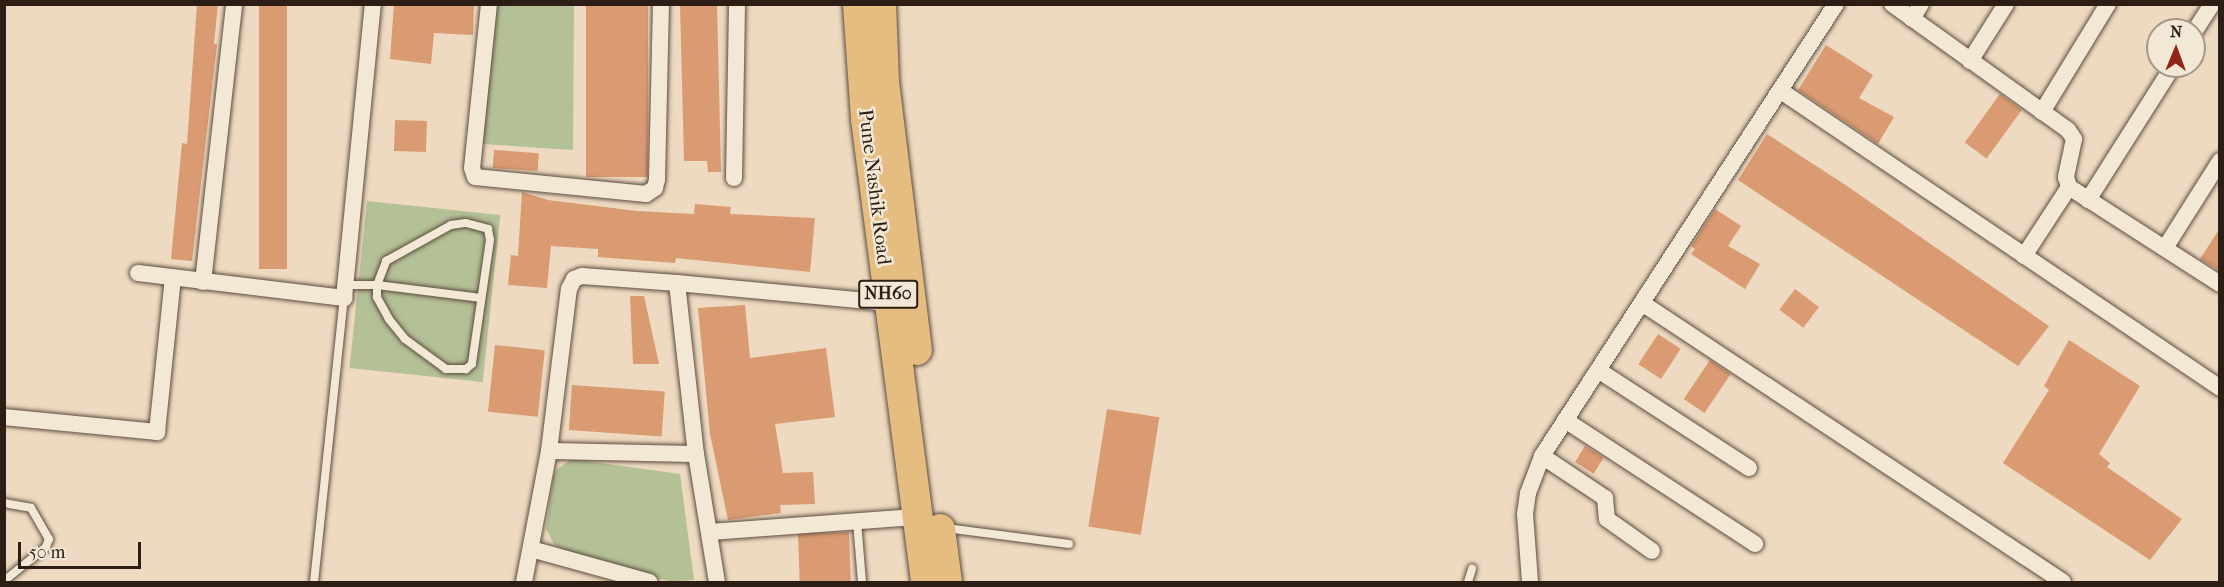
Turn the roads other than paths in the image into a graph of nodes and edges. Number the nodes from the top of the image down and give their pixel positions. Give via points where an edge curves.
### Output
1 (234, 4) edge
2 (373, 4) edge
3 (489, 4) edge
4 (661, 4) edge
5 (737, 4) edge
6 (858, 4) edge
7 (881, 4) edge
8 (1836, 4) edge
9 (1892, 4) edge
10 (2006, 4) edge
11 (2108, 4) edge
12 (2212, 4) edge
13 (1916, 12) edge
14 (2203, 18) edge
15 (1970, 61) junction
16 (2165, 78) edge
17 (1780, 91) junction
18 (2042, 112) junction
19 (2220, 161) edge
20 (734, 178) dead end
21 (2070, 187) junction
22 (2088, 200) junction
23 (2165, 248) junction
24 (2024, 256) junction
25 (138, 273) dead end
26 (172, 278) junction
27 (203, 282) junction
28 (677, 283) junction
29 (2220, 284) edge
30 (377, 285) junction
31 (346, 291) junction
32 (482, 298) junction
33 (890, 303) junction
34 (1642, 303) junction
35 (1598, 370) junction
36 (2220, 388) edge
37 (4, 417) edge
38 (1565, 420) junction
39 (549, 451) junction
40 (696, 454) junction
41 (1542, 456) junction
42 (1749, 468) dead end
43 (4, 503) edge
44 (856, 522) junction
45 (929, 522) junction
46 (711, 532) junction
47 (1069, 544) dead end
48 (1755, 544) dead end
49 (531, 549) junction
50 (1652, 551) dead end
51 (1472, 569) dead end
52 (4, 581) edge
53 (314, 582) edge
54 (524, 582) edge
55 (650, 582) edge
56 (717, 582) edge
57 (862, 582) edge
58 (926, 582) edge
59 (947, 582) edge
60 (1468, 582) edge
61 (1530, 582) edge
62 (2063, 582) edge

1 - 27 street
2 - 31 street
3 - 4 street via 474,177 646,194 655,188 657,179
5 - 20 street
6 - 33 highway, Pune Nashik Road / NH60 via 866,119
7 - 45 highway, Pune Nashik Road / NH60 via 888,121
8 - 17 street
9 - 13 street
10 - 15 street
11 - 18 street
12 - 14 street
13 - 15 street
15 - 18 street
16 - 22 street
17 - 24 street
17 - 34 street
18 - 21 street via 2074,139 2066,177
19 - 23 street
21 - 22 street
21 - 24 street
22 - 23 street
23 - 29 street
24 - 36 street
25 - 26 street
26 - 27 street
26 - 37 street via 157,432
27 - 31 street
28 - 33 street
28 - 39 street via 582,276 574,279 569,289
28 - 40 street
30 - 31 lane
30 - 32 lane
30 - 32 lane via 386,261 424,237 466,223 488,229
30 - 32 lane via 377,297 405,339 446,369 466,369 472,364
31 - 53 lane
33 - 45 highway, Pune Nashik Road / NH60
34 - 35 street
34 - 62 street
35 - 38 street
35 - 42 street
38 - 41 street
38 - 48 street
39 - 40 street
39 - 49 street
40 - 46 street
41 - 50 street via 1605,498 1607,519
41 - 61 street via 1528,493 1525,514
43 - 52 lane via 31,508 49,539 46,547
44 - 45 street
44 - 46 street
44 - 57 lane
45 - 47 lane
45 - 58 highway, Pune Nashik Road / NH60
45 - 59 highway, Pune Nashik Road / NH60
46 - 56 street
49 - 54 street
49 - 55 street
51 - 60 lane

